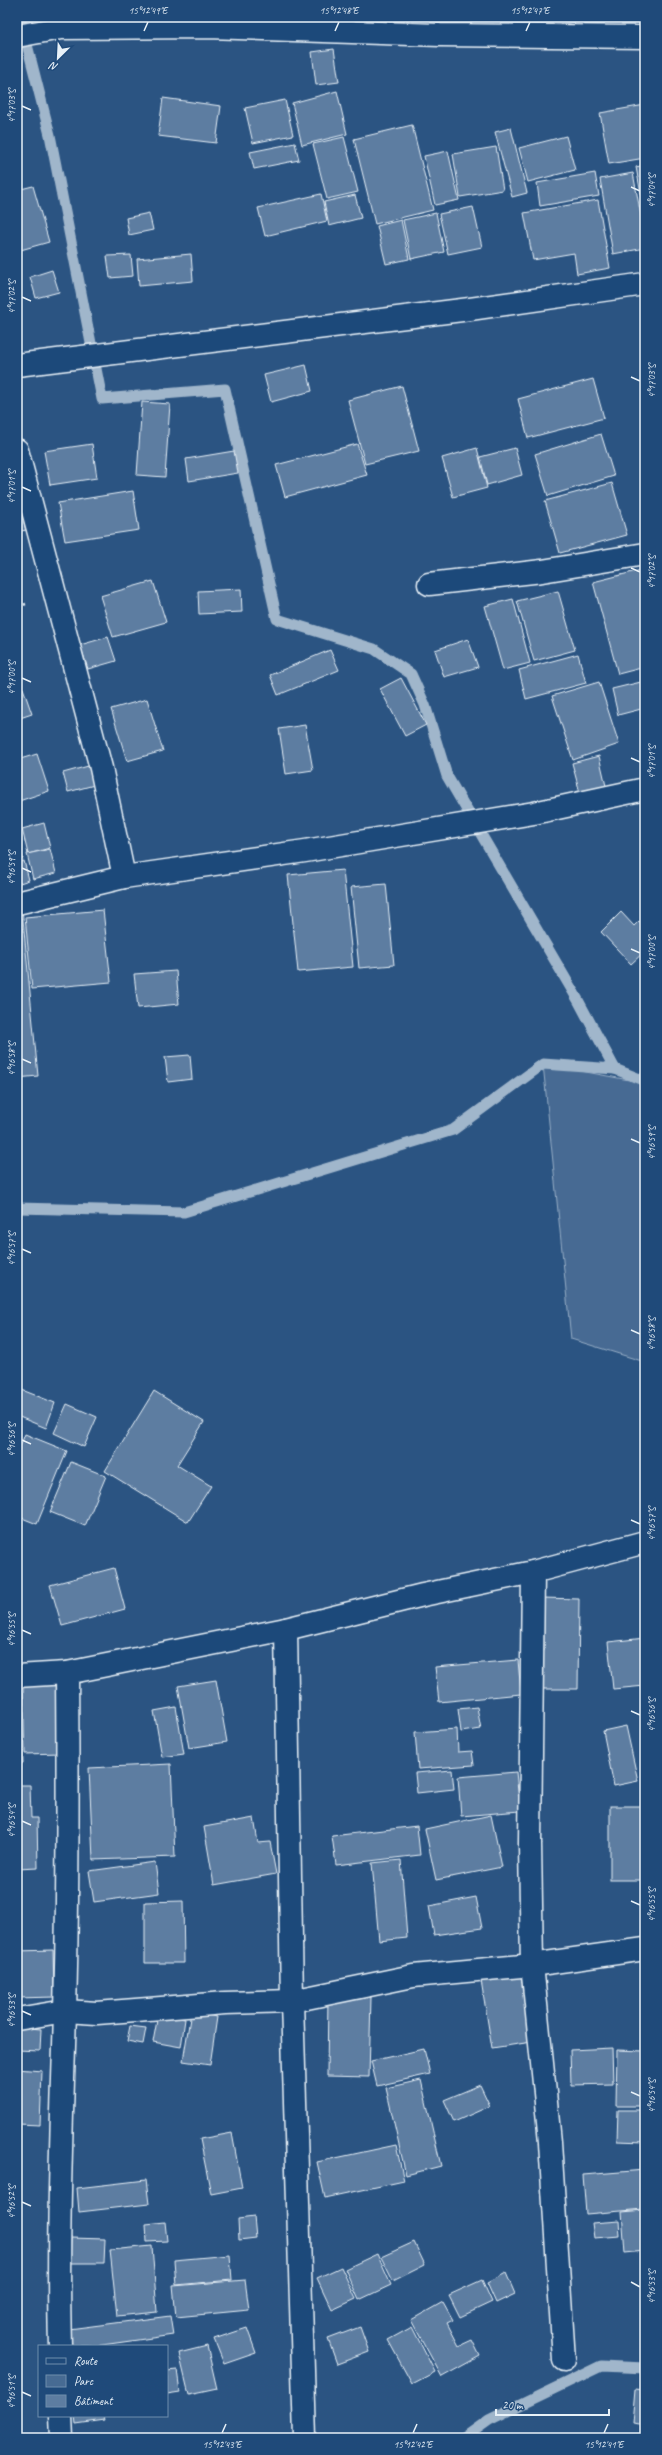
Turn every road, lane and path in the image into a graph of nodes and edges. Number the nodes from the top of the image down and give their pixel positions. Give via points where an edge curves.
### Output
1 (17, 36) edge
2 (645, 37) edge
3 (645, 284) edge
4 (17, 365) edge
5 (17, 450) edge
6 (645, 554) edge
7 (429, 584) dead end
8 (645, 789) edge
9 (124, 877) junction
10 (17, 902) edge
11 (645, 1542) edge
12 (533, 1572) junction
13 (286, 1629) junction
14 (67, 1673) junction
15 (17, 1676) edge
16 (645, 1949) edge
17 (532, 1965) junction
18 (292, 2001) junction
19 (65, 2011) junction
20 (17, 2019) edge
21 (60, 2345) edge
22 (564, 2360) dead end
23 (62, 2417) edge
24 (62, 2438) edge
25 (305, 2438) edge

1 - 2 street via 61,28 208,27 440,35
3 - 4 street via 470,309
5 - 9 street via 101,768
6 - 7 street via 542,571
8 - 9 street via 534,813 305,851
9 - 10 street
11 - 12 street
12 - 13 street via 423,1595
12 - 17 street via 530,1844
13 - 14 street
13 - 18 street
14 - 15 street
14 - 19 street
16 - 17 street
17 - 18 street via 413,1976
17 - 22 street via 550,2142
18 - 19 street via 225,2003 97,2013
18 - 25 street
19 - 20 street
19 - 21 street via 57,2265
23 - 24 street

